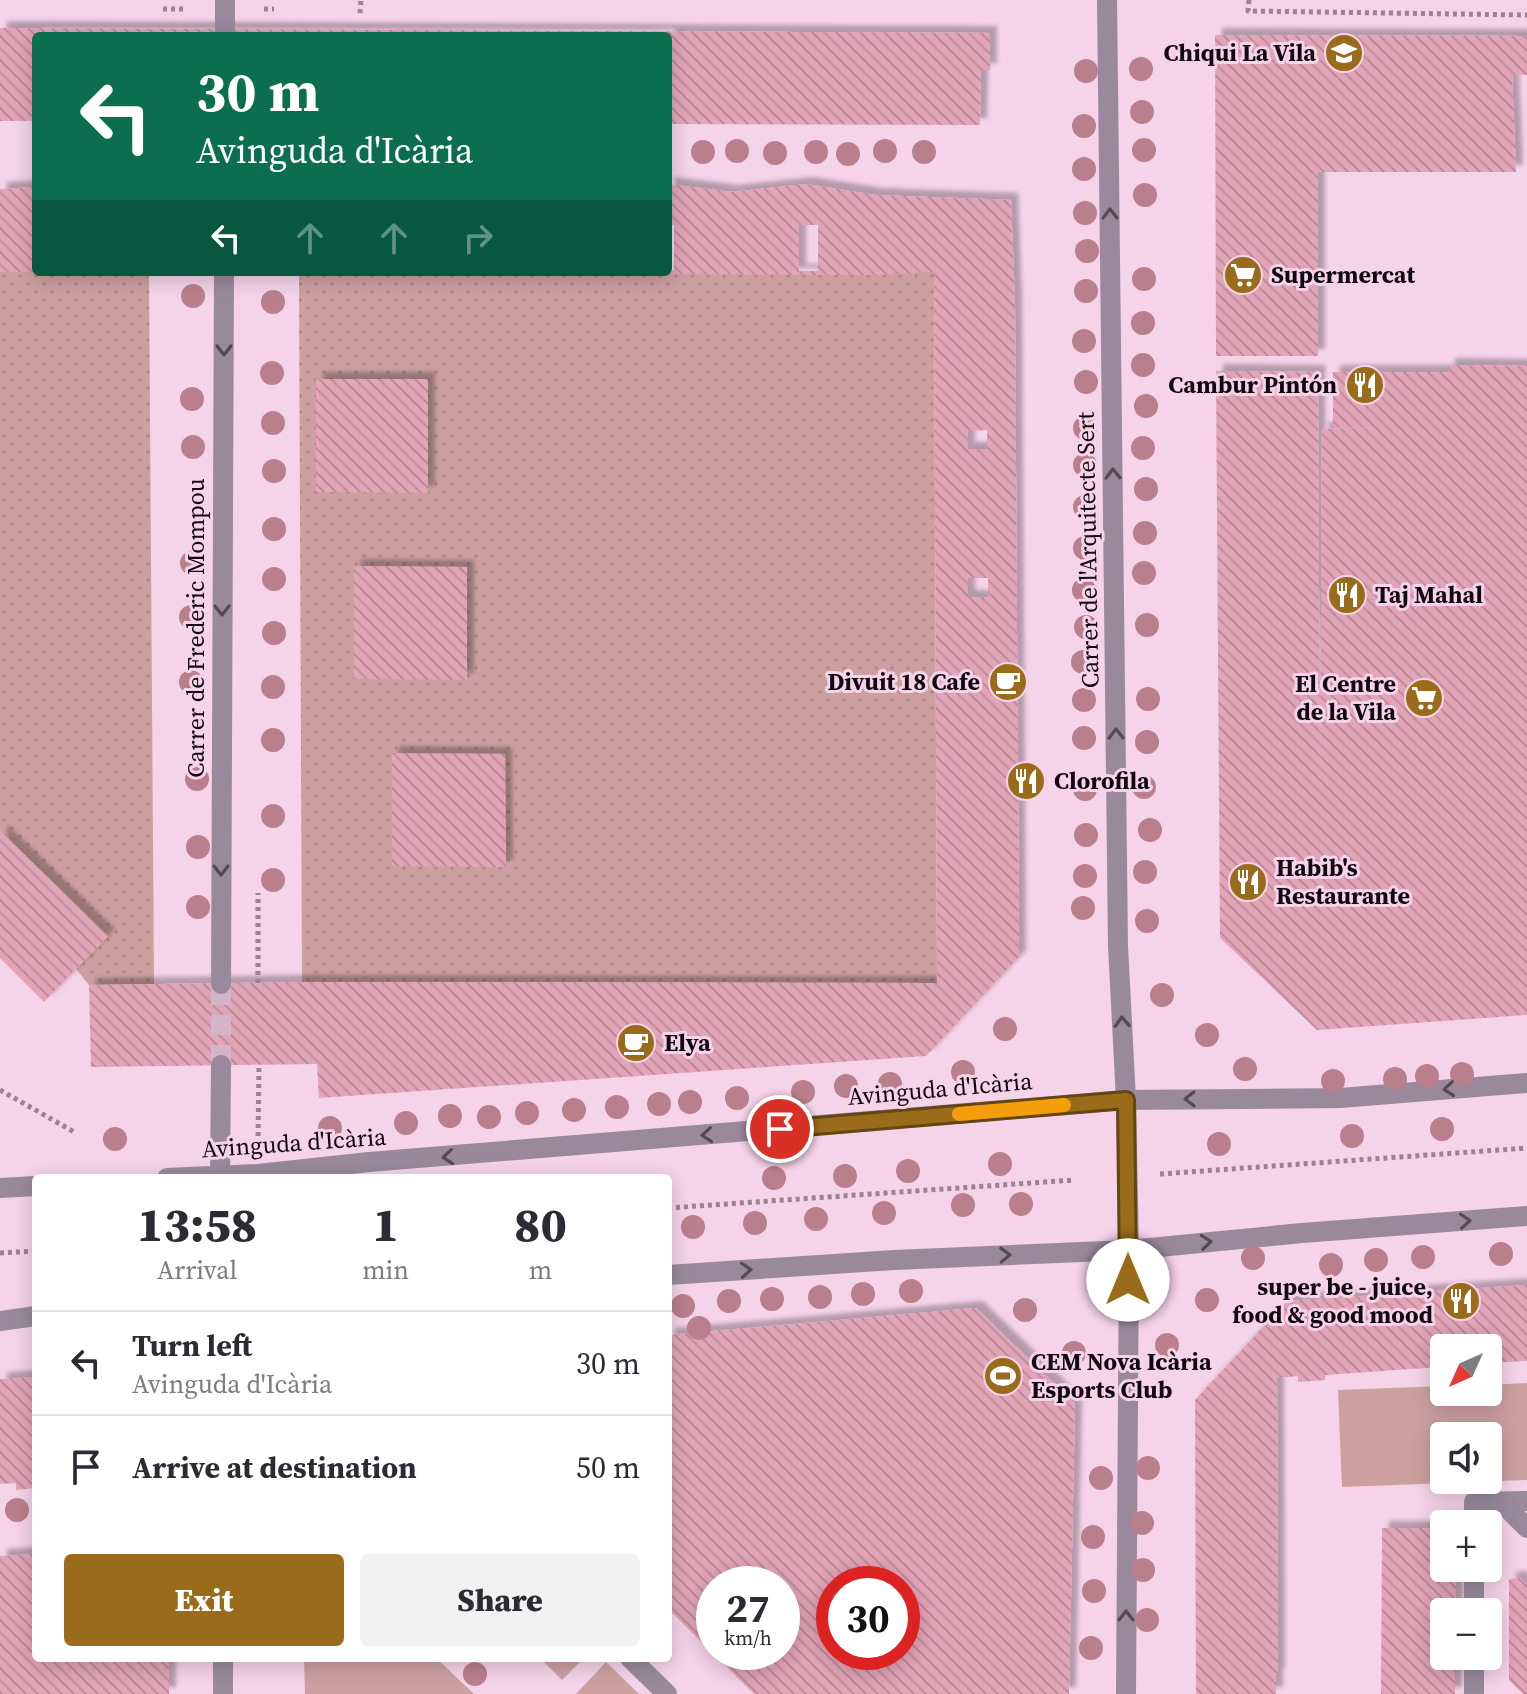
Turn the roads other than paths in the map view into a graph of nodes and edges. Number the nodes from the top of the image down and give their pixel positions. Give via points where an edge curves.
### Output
1 (225, 0) edge
2 (1107, 0) edge
3 (225, 30) dead end
4 (224, 276) edge
5 (221, 984) tunnel mouth
6 (221, 1065) tunnel mouth
7 (1527, 1083) edge
8 (1126, 1100) junction
9 (220, 1174) edge
10 (258, 1174) edge
11 (32, 1186) edge
12 (0, 1188) edge
13 (1527, 1216) edge
14 (1129, 1250) junction
15 (672, 1275) edge
16 (32, 1317) edge
17 (0, 1321) edge
18 (1527, 1501) edge
19 (1501, 1502) junction
20 (1474, 1510) edge
21 (1527, 1528) edge
22 (223, 1662) edge
23 (634, 1662) edge
24 (1475, 1670) edge
25 (1476, 1692) edge
26 (223, 1694) edge
27 (667, 1694) edge
28 (1126, 1694) edge

1 - 3 street
8 -> 2 street, Carrer de l'Arquitecte Sert via 1118,946
4 -> 5 street, Carrer de Frederic Mompou
6 - 9 street
7 -> 8 street, Avinguda d'Icària via 1340,1098
8 -> 10 street, Avinguda d'Icària
8 - 14 street, Carrer de l'Arquitecte Sert
11 - 12 street
14 -> 13 street
15 -> 14 street
28 -> 14 street
16 - 17 street
18 - 19 street
19 - 20 street via 1474,1502
19 - 21 street
22 - 26 street
23 - 27 street
24 - 25 street

